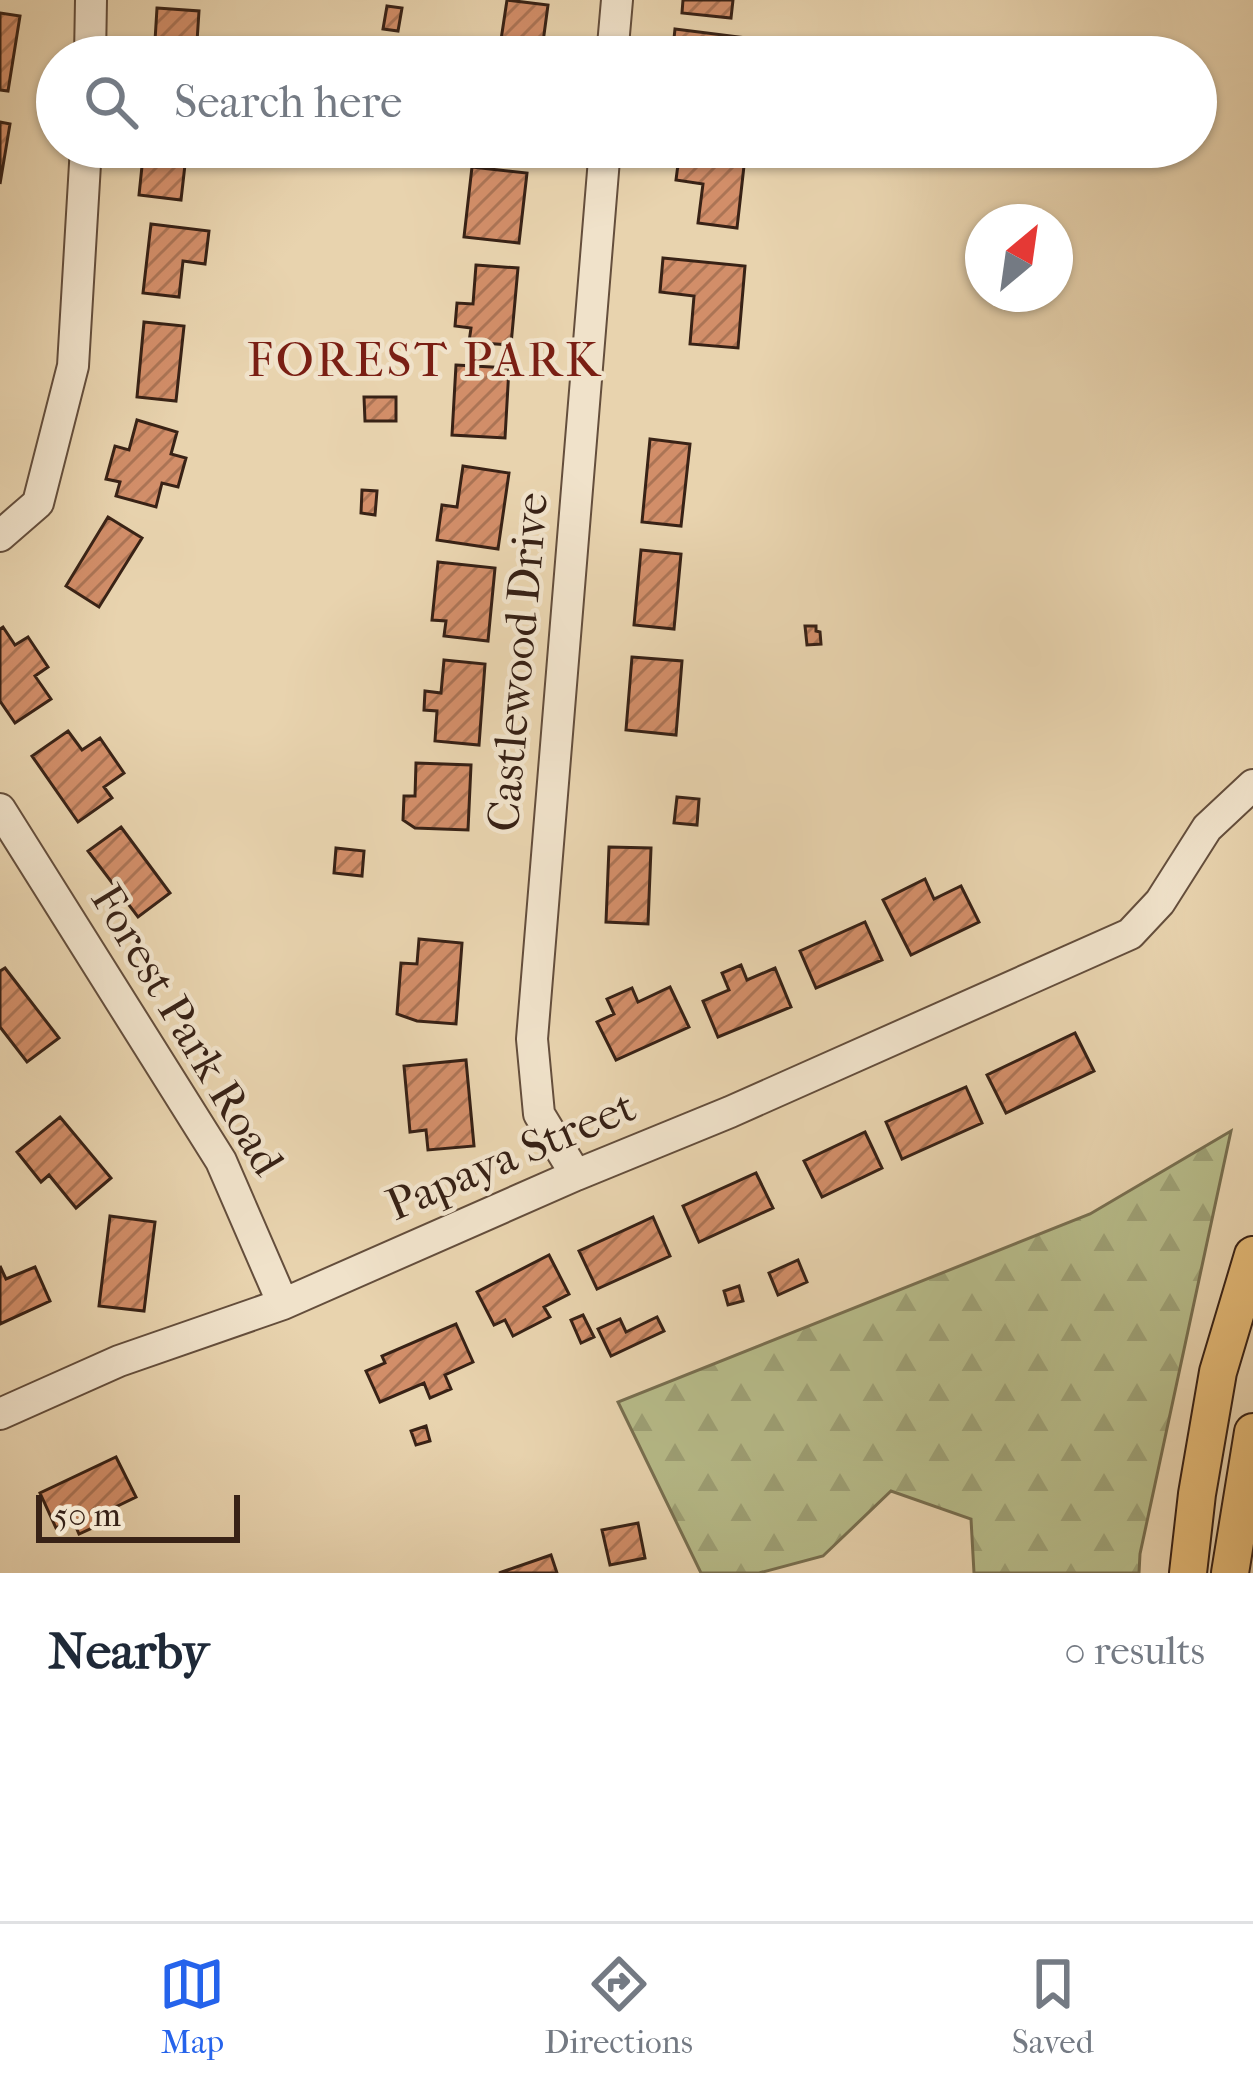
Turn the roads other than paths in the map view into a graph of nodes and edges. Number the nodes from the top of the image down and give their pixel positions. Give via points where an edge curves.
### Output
1 (91, 0) edge
2 (617, 0) edge
3 (90, 36) edge
4 (614, 36) edge
5 (85, 168) edge
6 (603, 168) edge
7 (0, 536) edge
8 (1253, 784) edge
9 (0, 809) edge
10 (576, 1175) junction
11 (1253, 1255) edge
12 (284, 1304) junction
13 (0, 1414) edge
14 (1253, 1432) edge
15 (1188, 1573) edge
16 (1230, 1573) edge

1 - 3 street
2 - 4 street
5 - 7 street via 73,366 38,503
6 - 10 street, Castlewood Drive via 532,1039 539,1114
8 - 10 street, Papaya Street via 1207,828 1130,934
9 - 12 street, Forest Park Road via 220,1161
10 - 12 street, Papaya Street
11 - 15 main road via 1218,1372
12 - 13 street, Papaya Street via 118,1361
14 - 16 main road

